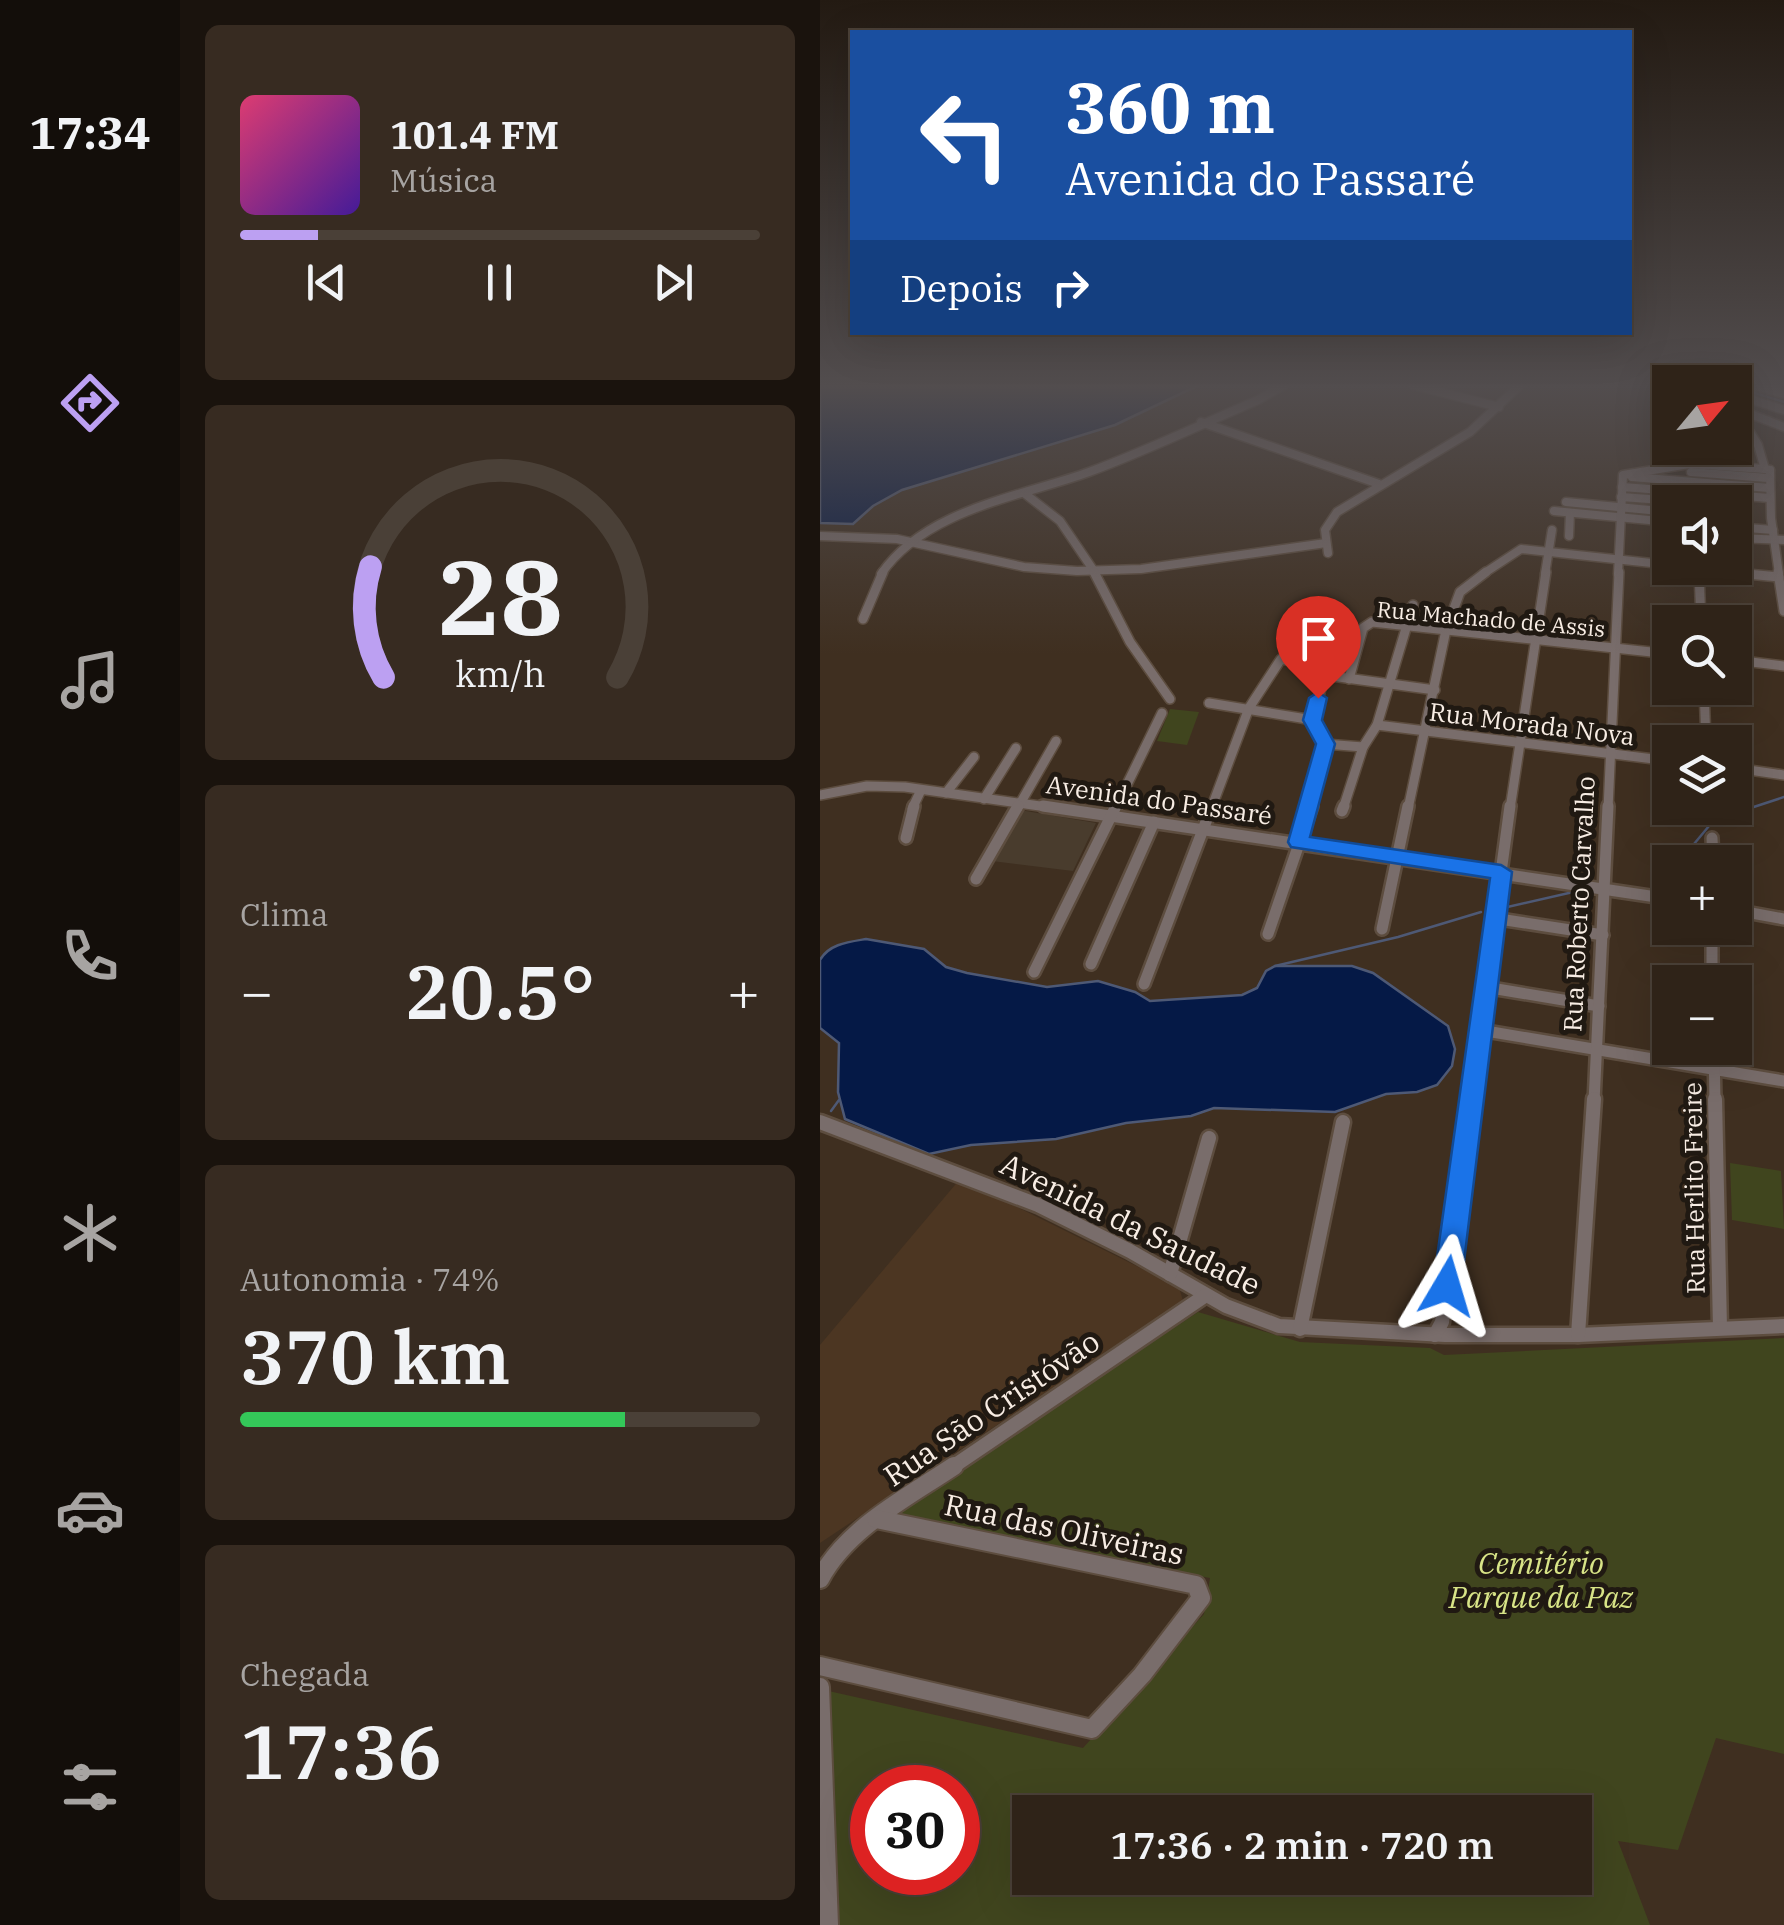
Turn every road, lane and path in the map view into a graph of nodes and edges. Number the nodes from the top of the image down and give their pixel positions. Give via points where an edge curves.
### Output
1 (1079, 475) edge
2 (1353, 475) edge
3 (1395, 475) edge
4 (1670, 475) edge
5 (1670, 475) edge
6 (1707, 475) edge
7 (1707, 475) edge
8 (1766, 475) edge
9 (1775, 475) edge
10 (1784, 477) edge
11 (1622, 479) junction
12 (1768, 482) junction
13 (1379, 484) junction
14 (1752, 486) edge
15 (1652, 487) edge
16 (1024, 493) junction
17 (1784, 497) edge
18 (1566, 502) dead end
19 (1652, 504) edge
20 (1621, 507) junction
21 (1652, 510) edge
22 (1554, 511) dead end
23 (1570, 513) junction
24 (1652, 516) edge
25 (1771, 518) junction
26 (1784, 518) edge
27 (1552, 530) dead end
28 (1752, 531) edge
29 (820, 534) edge
30 (1569, 536) dead end
31 (1777, 537) edge
32 (1752, 538) edge
33 (914, 540) junction
34 (1546, 551) junction
35 (1621, 560) junction
36 (1781, 562) edge
37 (1652, 563) edge
38 (1096, 569) junction
39 (1752, 574) edge
40 (1779, 577) junction
41 (1782, 588) edge
42 (1413, 605) dead end
43 (1784, 611) edge
44 (863, 619) dead end
45 (1406, 626) junction
46 (1446, 630) junction
47 (1533, 639) junction
48 (1617, 648) junction
49 (1652, 652) edge
50 (1752, 662) edge
51 (1784, 666) edge
52 (1324, 675) junction
53 (1349, 678) junction
54 (1390, 684) junction
55 (1435, 690) junction
56 (1170, 700) dead end
57 (1208, 702) dead end
58 (1250, 708) junction
59 (1162, 713) dead end
60 (1313, 720) junction
61 (1383, 726) junction
62 (1427, 730) junction
63 (1056, 741) dead end
64 (1518, 742) junction
65 (1326, 744) junction
66 (1363, 747) junction
67 (1016, 748) dead end
68 (1608, 755) junction
69 (974, 757) dead end
70 (1652, 759) edge
71 (1752, 770) edge
72 (1784, 775) edge
73 (921, 790) junction
74 (946, 793) junction
75 (824, 794) edge
76 (984, 799) junction
77 (820, 804) edge
78 (1019, 804) junction
79 (1342, 811) dead end
80 (1109, 815) junction
81 (1154, 822) junction
82 (1203, 830) junction
83 (906, 838) dead end
84 (1712, 838) dead end
85 (1298, 842) junction
86 (1712, 845) edge
87 (1399, 856) junction
88 (1501, 872) junction
89 (976, 879) dead end
90 (1602, 888) junction
91 (1652, 896) edge
92 (1752, 913) edge
93 (1493, 918) junction
94 (1784, 919) edge
95 (1382, 929) dead end
96 (1268, 934) dead end
97 (1603, 935) junction
98 (1092, 964) dead end
99 (1034, 972) dead end
100 (1144, 984) dead end
101 (1485, 987) junction
102 (1599, 1006) junction
103 (1480, 1030) junction
104 (1595, 1048) junction
105 (1714, 1068) junction
106 (1784, 1082) edge
107 (820, 1122) edge
108 (1342, 1122) dead end
109 (1209, 1138) dead end
110 (1170, 1274) junction
111 (1206, 1296) junction
112 (1784, 1326) edge
113 (1720, 1328) junction
114 (1300, 1329) junction
115 (1441, 1331) junction
116 (1578, 1336) junction
117 (876, 1519) junction
118 (820, 1579) edge
119 (820, 1666) edge
120 (820, 1686) edge
121 (829, 1925) edge

1 - 16 street
2 - 13 street
3 - 13 street
4 - 11 street
5 - 11 street
6 - 12 street
7 - 12 street
8 - 12 street
9 - 12 street
10 - 12 street
11 - 15 street
11 - 20 street, Rua Roberto Carvalho
12 - 14 street
12 - 17 street
12 - 25 street
13 - 38 street via 1336,512 1327,545
16 - 33 street via 959,515
16 - 38 street via 1058,520
18 - 20 street
19 - 20 street
20 - 21 street
20 - 23 street
20 - 24 street
20 - 35 street, Rua Roberto Carvalho
22 - 23 street
23 - 30 street
25 - 26 street
25 - 31 street
27 - 34 street
28 - 31 street
29 - 33 street
31 - 32 street
31 - 36 street
33 - 38 street via 1024,567
33 - 44 street via 878,578
34 - 35 street
34 - 46 street via 1516,550 1487,570 1457,596
34 - 47 street
35 - 37 street
35 - 48 street, Rua Roberto Carvalho
36 - 40 street
38 - 56 street via 1122,628
39 - 40 street
40 - 41 street
41 - 43 street
42 - 45 street
45 - 46 street, Rua Machado de Assis
45 - 53 street, Rua Machado de Assis via 1364,626
45 - 54 street
46 - 47 street, Rua Machado de Assis
46 - 55 street
47 - 48 street, Rua Machado de Assis
47 - 64 street
48 - 49 street, Rua Machado de Assis
48 - 68 street, Rua Roberto Carvalho
50 - 51 street
52 - 53 street
52 - 58 street via 1322,666 1279,660
52 - 60 street
53 - 54 street
54 - 55 street
54 - 61 street
55 - 62 street
57 - 58 street
58 - 60 street
58 - 82 street
59 - 80 street
60 - 65 street
61 - 62 street, Rua Morada Nova
61 - 66 street
62 - 64 street, Rua Morada Nova
62 - 87 street
63 - 78 street
64 - 68 street, Rua Morada Nova
64 - 88 street
65 - 66 street
65 - 85 street
66 - 79 street
67 - 76 street
68 - 70 street, Rua Morada Nova
68 - 90 street, Rua Roberto Carvalho
69 - 74 street
71 - 72 street
73 - 74 street, Avenida do Passaré
73 - 75 street, Avenida do Passaré via 886,785
73 - 83 street
74 - 76 street, Avenida do Passaré
75 - 77 street
76 - 78 street, Avenida do Passaré
78 - 80 street, Avenida do Passaré
78 - 89 street
80 - 81 street, Avenida do Passaré
80 - 99 street
81 - 82 street, Avenida do Passaré
81 - 98 street
82 - 85 street, Avenida do Passaré
82 - 100 street
84 - 86 street
85 - 87 street, Avenida do Passaré
85 - 96 street
87 - 88 street, Avenida do Passaré
87 - 95 street
88 - 90 street, Avenida do Passaré
88 - 93 street
90 - 91 street, Avenida do Passaré
90 - 97 street, Rua Roberto Carvalho
92 - 94 street
93 - 97 street
93 - 101 street
97 - 102 street, Rua Roberto Carvalho
101 - 102 street
101 - 103 street
102 - 104 street, Rua Roberto Carvalho
103 - 104 street
103 - 115 street
104 - 105 street
104 - 116 street, Rua Roberto Carvalho
105 - 106 street
105 - 113 street, Rua Herlito Freire
107 - 110 street, Avenida da Saudade via 1038,1205
108 - 114 street
109 - 110 street
110 - 111 street, Avenida da Saudade
111 - 114 street, Avenida da Saudade
111 - 117 street, Rua São Cristóvão
112 - 113 street, Avenida da Saudade
113 - 116 street, Avenida da Saudade
114 - 115 street, Avenida da Saudade
115 - 116 street, Avenida da Saudade
117 - 118 street, Rua São Cristóvão via 830,1558
117 - 119 street, Rua das Oliveiras via 1184,1582 1196,1585 1201,1598 1092,1729
120 - 121 street

